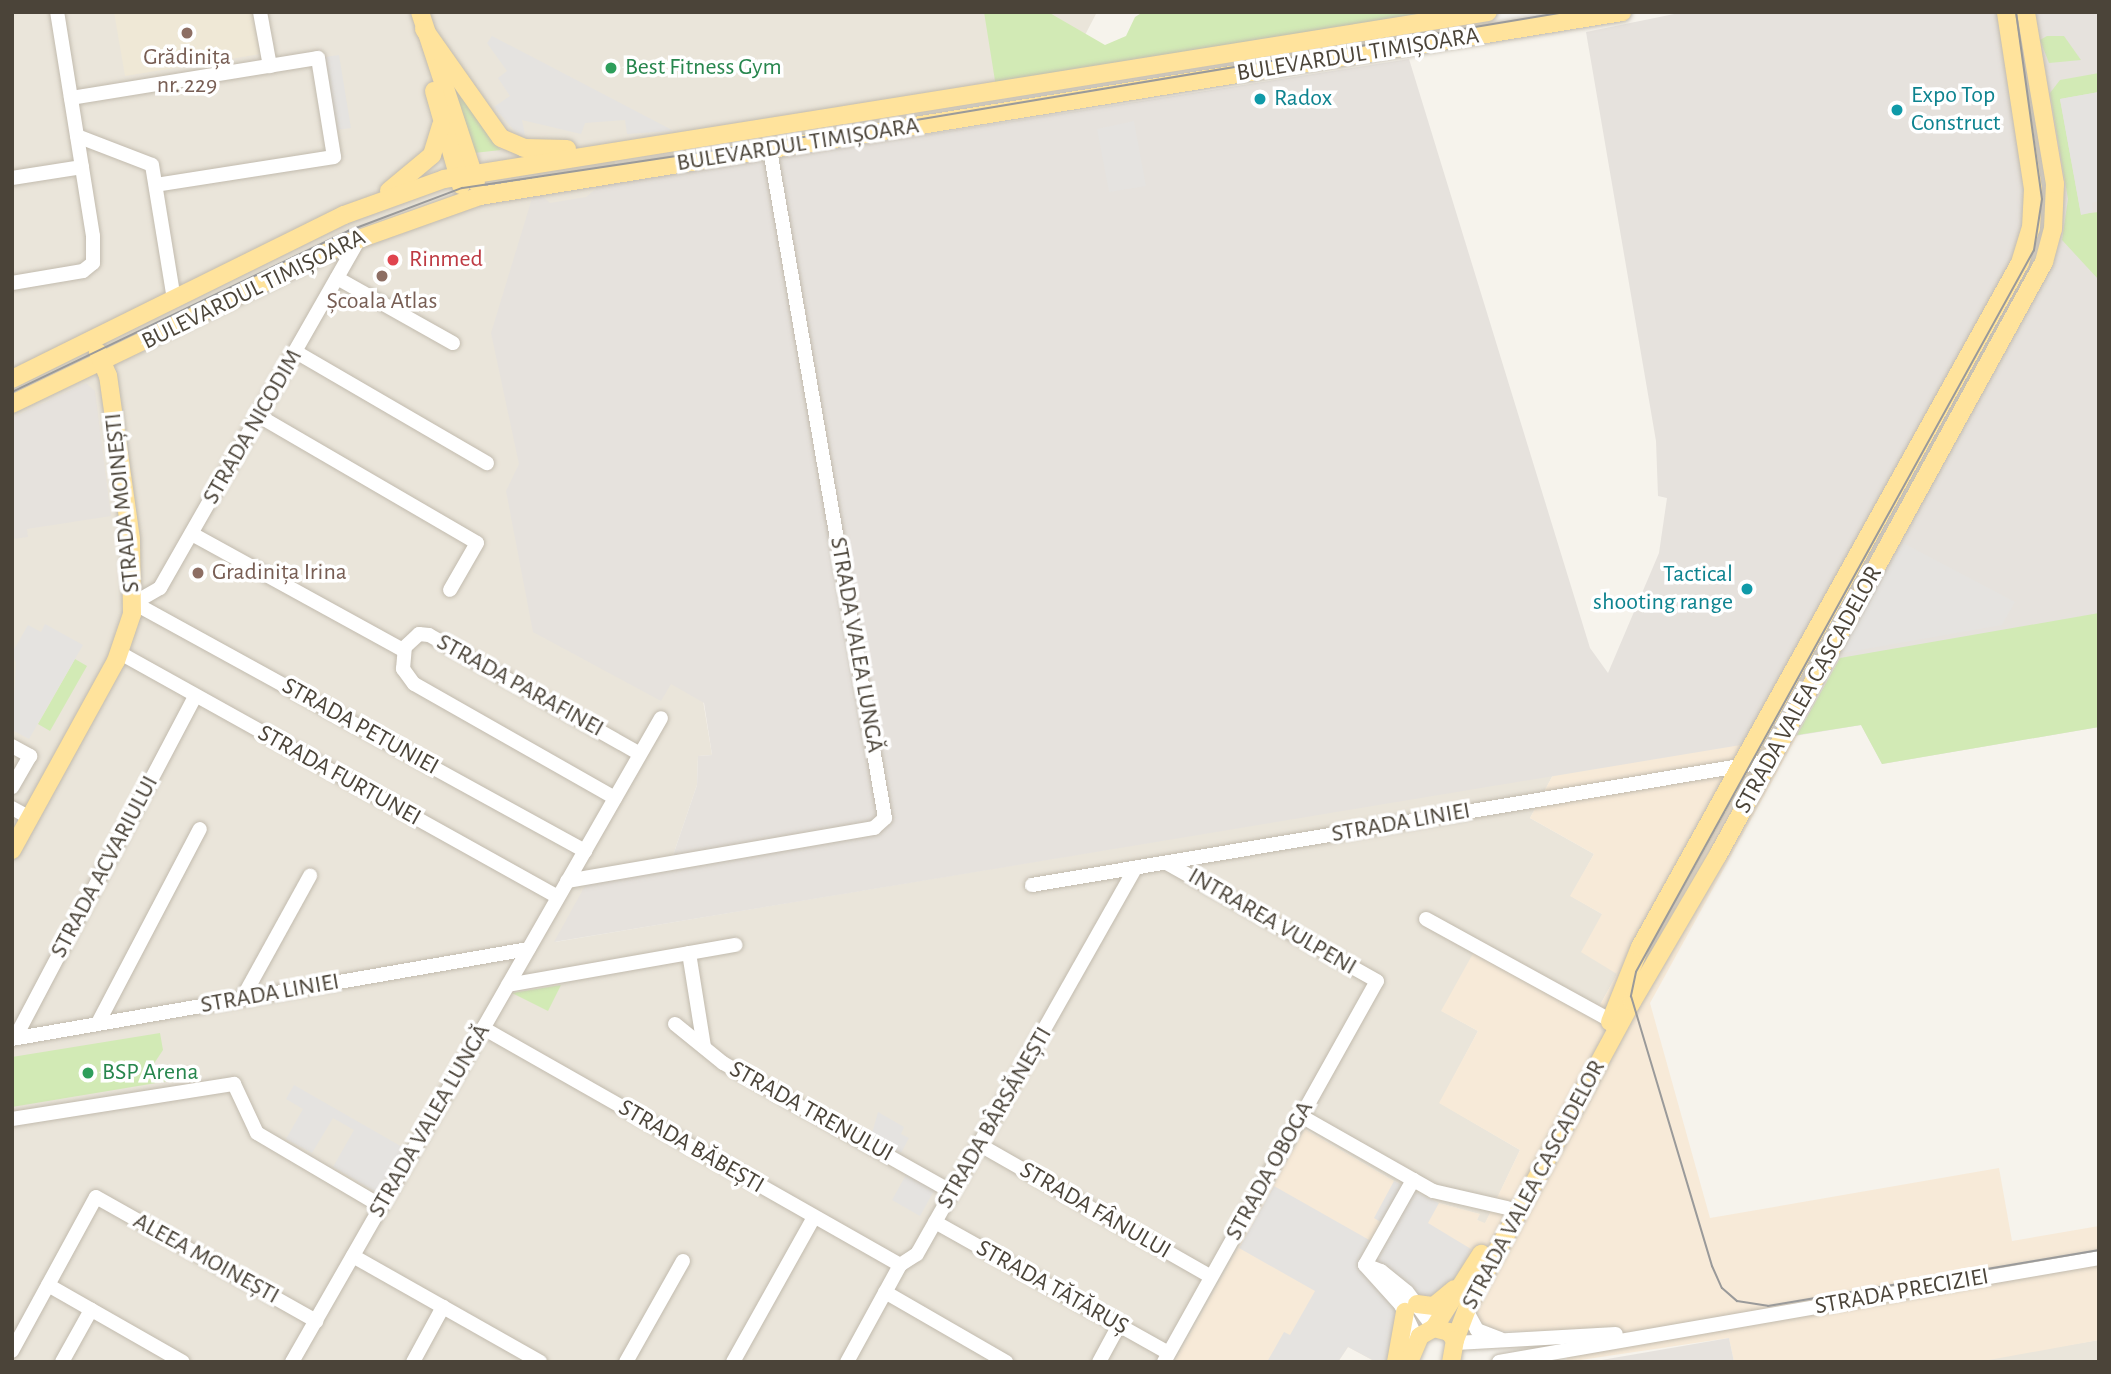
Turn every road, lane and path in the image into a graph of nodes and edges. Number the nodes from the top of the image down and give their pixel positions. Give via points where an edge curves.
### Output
1 (57, 12) edge
2 (260, 12) edge
3 (1488, 12) edge
4 (1622, 12) edge
5 (2006, 12) edge
6 (2026, 12) edge
7 (422, 21) edge
8 (1222, 55) junction
9 (270, 66) junction
10 (1226, 76) junction
11 (71, 98) junction
12 (442, 122) junction
13 (77, 136) junction
14 (630, 148) junction
15 (770, 150) junction
16 (554, 160) junction
17 (82, 167) junction
18 (465, 175) junction
19 (2054, 177) junction
20 (12, 178) edge
21 (2032, 180) junction
22 (559, 182) junction
23 (156, 185) junction
24 (473, 197) junction
25 (369, 204) junction
26 (359, 239) junction
27 (337, 278) junction
28 (12, 283) edge
29 (174, 300) junction
30 (92, 340) junction
31 (453, 343) dead end
32 (296, 352) junction
33 (104, 363) junction
34 (12, 379) edge
35 (1945, 398) junction
36 (12, 404) edge
37 (1964, 409) junction
38 (259, 416) junction
39 (487, 463) dead end
40 (1887, 502) junction
41 (1906, 513) junction
42 (192, 534) junction
43 (450, 590) dead end
44 (134, 603) junction
45 (403, 650) junction
46 (120, 653) junction
47 (195, 697) junction
48 (661, 718) dead end
49 (12, 746) edge
50 (640, 754) junction
51 (1769, 761) junction
52 (1741, 765) junction
53 (12, 787) edge
54 (615, 798) junction
55 (12, 808) edge
56 (30, 818) junction
57 (200, 829) dead end
58 (12, 850) edge
59 (585, 850) junction
60 (1167, 863) junction
61 (1135, 868) junction
62 (310, 876) dead end
63 (567, 881) junction
64 (1032, 885) dead end
65 (558, 897) junction
66 (1426, 919) dead end
67 (736, 945) dead end
68 (528, 949) junction
69 (689, 953) junction
70 (1377, 981) joint
71 (508, 985) junction
72 (242, 999) junction
73 (1610, 1020) junction
74 (98, 1023) junction
75 (675, 1024) dead end
76 (483, 1028) junction
77 (14, 1038) edge
78 (704, 1047) junction
79 (1301, 1116) junction
80 (12, 1119) edge
81 (979, 1145) junction
82 (1413, 1180) junction
83 (952, 1192) junction
84 (382, 1206) junction
85 (1507, 1208) junction
86 (814, 1217) junction
87 (935, 1222) junction
88 (352, 1256) junction
89 (2099, 1258) edge
90 (682, 1261) dead end
91 (900, 1265) junction
92 (1475, 1266) junction
93 (1211, 1277) junction
94 (48, 1285) junction
95 (885, 1292) junction
96 (443, 1307) junction
97 (1411, 1308) junction
98 (91, 1310) junction
99 (1466, 1310) junction
100 (316, 1321) junction
101 (1119, 1325) junction
102 (1434, 1328) junction
103 (1637, 1335) junction
104 (1455, 1342) junction
105 (1512, 1342) junction
106 (12, 1351) edge
107 (1416, 1353) edge
108 (1166, 1357) edge
109 (62, 1362) edge
110 (183, 1362) edge
111 (292, 1362) edge
112 (413, 1362) edge
113 (540, 1362) edge
114 (626, 1362) edge
115 (733, 1362) edge
116 (847, 1362) edge
117 (1006, 1362) edge
118 (1099, 1362) edge
119 (1396, 1362) edge
120 (1451, 1362) edge
121 (1499, 1362) edge

1 - 11 street
2 - 9 street
3 - 8 main road, BULEVARDUL TIMIȘOARA
4 - 10 main road, BULEVARDUL TIMIȘOARA
5 - 21 main road, STRADA VALEA CASCADELOR
6 - 19 main road, STRADA VALEA CASCADELOR
7 - 12 main road
7 - 14 main road via 506,142 531,149
7 - 18 main road
8 - 10 main road
8 - 14 main road, BULEVARDUL TIMIȘOARA
9 - 11 street
9 - 23 street via 318,58 334,157
10 - 15 main road, BULEVARDUL TIMIȘOARA
11 - 13 street
12 - 18 main road
12 - 25 main road via 432,155
13 - 17 street
13 - 23 street via 149,163
14 - 16 main road, BULEVARDUL TIMIȘOARA
15 - 22 main road, BULEVARDUL TIMIȘOARA
15 - 63 street, STRADA VALEA LUNGĂ via 885,818 874,828
16 - 18 main road, BULEVARDUL TIMIȘOARA
16 - 22 main road
17 - 20 street
17 - 28 street via 93,263 83,271
18 - 24 main road
18 - 25 main road, BULEVARDUL TIMIȘOARA
19 - 21 main road
19 - 37 main road, STRADA VALEA CASCADELOR via 2053,229 2044,262
21 - 35 main road, STRADA VALEA CASCADELOR via 2031,228 2020,263
22 - 24 main road, BULEVARDUL TIMIȘOARA
23 - 29 street
24 - 26 main road, BULEVARDUL TIMIȘOARA
25 - 29 main road, BULEVARDUL TIMIȘOARA
26 - 27 street, STRADA NICODIM
26 - 33 main road, BULEVARDUL TIMIȘOARA
27 - 31 street
27 - 32 street, STRADA NICODIM
29 - 30 main road, BULEVARDUL TIMIȘOARA
30 - 33 main road, STRADA MOINEȘTI
30 - 34 main road, BULEVARDUL TIMIȘOARA
32 - 38 street, STRADA NICODIM
32 - 39 street
33 - 36 main road, BULEVARDUL TIMIȘOARA
33 - 44 main road, STRADA MOINEȘTI via 131,539
35 - 37 main road
35 - 40 main road, STRADA VALEA CASCADELOR
37 - 41 main road, STRADA VALEA CASCADELOR
38 - 42 street, STRADA NICODIM
38 - 43 street via 477,543
40 - 41 main road
40 - 52 main road, STRADA VALEA CASCADELOR
41 - 51 main road, STRADA VALEA CASCADELOR
42 - 44 street, STRADA NICODIM via 160,588
42 - 45 street
44 - 46 main road, STRADA MOINEȘTI
44 - 59 street, STRADA PETUNIEI
45 - 50 street, STRADA PARAFINEI via 412,638 429,635
45 - 54 street via 403,669 414,684
46 - 47 street, STRADA FURTUNEI
46 - 56 main road, STRADA MOINEȘTI
47 - 65 street, STRADA FURTUNEI
47 - 77 street, STRADA ACVARIULUI
48 - 50 street, STRADA VALEA LUNGĂ
49 - 53 street via 30,756
50 - 54 street, STRADA VALEA LUNGĂ
51 - 52 street, STRADA LINIEI
51 - 99 main road, STRADA VALEA CASCADELOR
52 - 60 street, STRADA LINIEI
52 - 73 main road, STRADA VALEA CASCADELOR via 1640,947
54 - 59 street, STRADA VALEA LUNGĂ
55 - 56 street
56 - 58 main road, STRADA MOINEȘTI
57 - 74 street
59 - 63 street, STRADA VALEA LUNGĂ
60 - 61 street, STRADA LINIEI
60 - 70 street, INTRAREA VULPENI
61 - 64 street, STRADA LINIEI
61 - 81 street, STRADA BÂRSĂNEȘTI
62 - 72 street
63 - 65 street, STRADA VALEA LUNGĂ
65 - 68 street, STRADA VALEA LUNGĂ
66 - 73 street
67 - 69 street
68 - 71 street, STRADA VALEA LUNGĂ
68 - 72 street, STRADA LINIEI
69 - 71 street
69 - 78 street
70 - 79 street, STRADA OBOGA
71 - 76 street, STRADA VALEA LUNGĂ
72 - 74 street, STRADA LINIEI
73 - 85 main road, STRADA VALEA CASCADELOR
74 - 77 street, STRADA LINIEI
75 - 78 street, STRADA TRENULUI
76 - 84 street, STRADA VALEA LUNGĂ
76 - 86 street, STRADA BĂBEȘTI
78 - 83 street, STRADA TRENULUI via 723,1063
79 - 82 street
79 - 93 street, STRADA OBOGA
80 - 84 street via 234,1084 257,1133
81 - 83 street, STRADA BÂRSĂNEȘTI
81 - 93 street, STRADA FÂNULUI
82 - 85 street via 1433,1191
82 - 97 street via 1365,1265 1393,1280
83 - 87 street, STRADA BÂRSĂNEȘTI
84 - 88 street, STRADA VALEA LUNGĂ
85 - 92 main road, STRADA VALEA CASCADELOR
86 - 91 street, STRADA BĂBEȘTI
86 - 115 street
87 - 91 street, STRADA BÂRSĂNEȘTI via 917,1254
87 - 101 street, STRADA TĂTĂRUȘ
88 - 96 street
88 - 100 street, STRADA VALEA LUNGĂ
89 - 103 street, STRADA PRECIZIEI
90 - 114 street
91 - 95 street, STRADA BÂRSĂNEȘTI
92 - 97 main road via 1439,1304
92 - 102 main road, STRADA VALEA CASCADELOR
93 - 108 street, STRADA OBOGA
94 - 98 street
94 - 100 street, ALEEA MOINEȘTI via 96,1197
94 - 106 street
95 - 116 street, STRADA BÂRSĂNEȘTI
95 - 117 street
96 - 112 street
96 - 113 street
97 - 102 street
97 - 107 street
97 - 119 main road
98 - 109 street
98 - 110 street
99 - 104 main road, STRADA VALEA CASCADELOR
99 - 105 street via 1477,1330
100 - 111 street, STRADA VALEA LUNGĂ
101 - 108 street, STRADA TĂTĂRUȘ
101 - 118 street
102 - 104 main road via 1449,1332
102 - 107 main road
103 - 105 street, STRADA PRECIZIEI
103 - 121 street, STRADA PRECIZIEI
104 - 105 street, STRADA PRECIZIEI
104 - 120 main road, STRADA VALEA CASCADELOR

